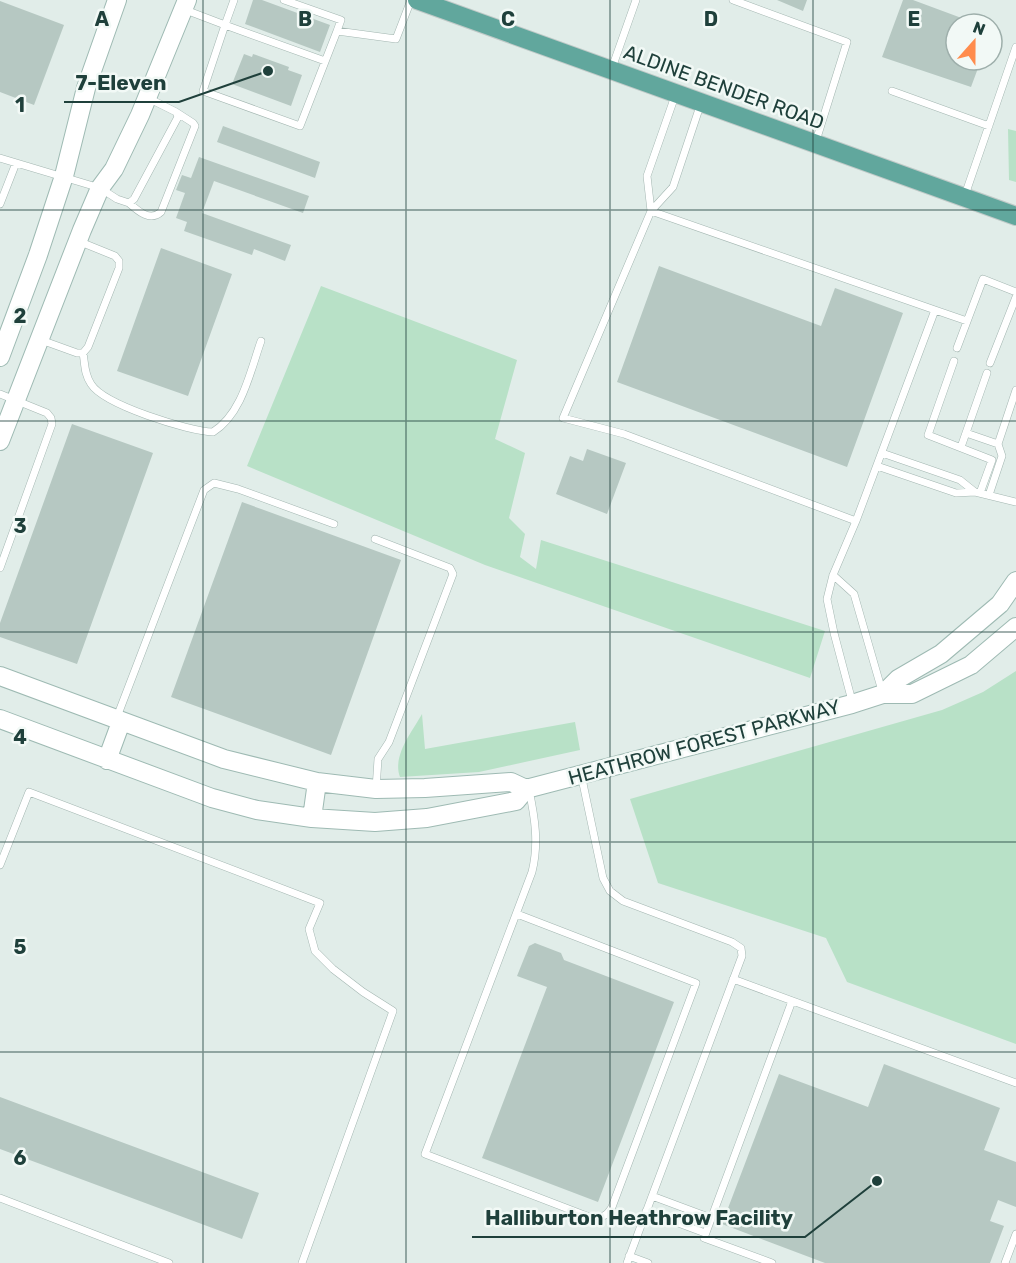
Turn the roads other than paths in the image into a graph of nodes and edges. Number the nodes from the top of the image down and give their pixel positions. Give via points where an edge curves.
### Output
1 (117, 0) edge
2 (234, 0) edge
3 (284, 0) edge
4 (411, 0) edge
5 (417, 0) edge
6 (636, 0) edge
7 (733, 0) edge
8 (185, 5) edge
9 (225, 25) junction
10 (337, 31) junction
11 (1016, 47) edge
12 (325, 61) junction
13 (611, 70) junction
14 (892, 91) dead end
15 (675, 94) junction
16 (147, 98) junction
17 (701, 103) junction
18 (176, 112) junction
19 (988, 126) junction
20 (815, 144) junction
21 (0, 158) edge
22 (16, 163) junction
23 (64, 176) junction
24 (100, 188) junction
25 (964, 197) junction
26 (129, 203) junction
27 (0, 204) edge
28 (651, 211) junction
29 (1016, 216) edge
30 (77, 241) junction
31 (1016, 292) edge
32 (1016, 297) edge
33 (935, 310) junction
34 (967, 321) junction
35 (39, 339) junction
36 (261, 341) dead end
37 (957, 348) dead end
38 (83, 352) junction
39 (0, 357) edge
40 (954, 361) dead end
41 (990, 363) dead end
42 (987, 373) dead end
43 (1016, 390) edge
44 (8, 397) edge
45 (966, 433) junction
46 (0, 441) edge
47 (998, 444) junction
48 (961, 447) junction
49 (882, 453) junction
50 (878, 466) junction
51 (978, 493) junction
52 (989, 495) junction
53 (1016, 502) edge
54 (856, 521) junction
55 (334, 524) dead end
56 (375, 539) dead end
57 (0, 568) edge
58 (833, 575) junction
59 (1016, 581) edge
60 (1016, 627) edge
61 (0, 676) edge
62 (883, 694) junction
63 (852, 704) junction
64 (0, 719) edge
65 (118, 720) junction
66 (107, 760) junction
67 (581, 774) junction
68 (317, 782) junction
69 (376, 789) junction
70 (527, 789) junction
71 (312, 819) junction
72 (0, 865) edge
73 (517, 914) junction
74 (733, 979) junction
75 (792, 1000) junction
76 (1016, 1083) edge
77 (652, 1196) junction
78 (0, 1198) edge
79 (646, 1212) junction
80 (711, 1218) junction
81 (705, 1233) junction
82 (1016, 1234) edge
83 (628, 1259) edge
84 (170, 1263) edge
85 (302, 1263) edge
86 (648, 1263) edge
87 (771, 1263) edge
88 (1005, 1263) edge

1 - 23 street via 86,88
2 - 9 lane
3 - 10 lane via 341,20
4 - 10 lane via 396,39
5 - 13 main road, ALDINE BENDER ROAD
6 - 13 lane
7 - 20 lane via 847,42
8 - 9 lane
8 - 16 street
9 - 12 lane
9 - 12 lane via 202,91 300,126
10 - 12 lane
11 - 19 lane
13 - 15 main road, ALDINE BENDER ROAD
14 - 19 lane
15 - 17 main road, ALDINE BENDER ROAD
15 - 28 lane via 647,176
16 - 18 lane
16 - 24 street via 114,169
17 - 20 main road, ALDINE BENDER ROAD
17 - 28 lane via 673,187
18 - 26 lane via 172,127
18 - 26 lane via 195,126 161,212 158,216 140,213
19 - 25 lane
20 - 25 main road, ALDINE BENDER ROAD
21 - 22 lane
22 - 23 lane
22 - 27 lane
23 - 24 lane
23 - 39 street
24 - 26 lane
24 - 30 street
25 - 29 main road, ALDINE BENDER ROAD
28 - 33 lane
28 - 54 lane via 563,418 624,434
30 - 35 street
30 - 38 lane via 115,256 120,268
31 - 34 lane via 983,279
32 - 41 lane
33 - 34 lane
33 - 49 lane
34 - 37 lane
35 - 38 lane
35 - 44 street
36 - 38 lane via 229,420 213,432 160,419 103,396 86,374
40 - 48 lane via 928,435
42 - 45 lane
43 - 47 lane
44 - 46 street
44 - 57 lane via 47,413 52,424
45 - 47 lane
45 - 48 lane
47 - 52 lane via 1002,456
48 - 51 lane via 992,460
49 - 50 lane
49 - 51 lane via 960,480
50 - 51 lane via 956,493
50 - 54 lane
51 - 52 lane
52 - 53 lane
54 - 58 lane
55 - 65 lane via 238,489 214,483 204,490
56 - 69 lane via 450,568 453,574 389,742 378,759
58 - 62 lane via 854,594
58 - 63 lane via 827,599
59 - 62 street, HEATHROW FOREST PARKWAY via 1000,604 941,654 898,679
60 - 62 street, HEATHROW FOREST PARKWAY via 971,665 912,694
61 - 65 street, HEATHROW FOREST PARKWAY
62 - 63 street, HEATHROW FOREST PARKWAY
63 - 67 street, HEATHROW FOREST PARKWAY
64 - 66 street, HEATHROW FOREST PARKWAY
65 - 66 street
65 - 68 street, HEATHROW FOREST PARKWAY via 224,759
66 - 71 street, HEATHROW FOREST PARKWAY via 212,798
67 - 70 street, HEATHROW FOREST PARKWAY
67 - 74 lane via 603,878 610,891 623,901 741,948
68 - 69 street, HEATHROW FOREST PARKWAY
68 - 71 street
69 - 70 street, HEATHROW FOREST PARKWAY via 511,782
70 - 71 street, HEATHROW FOREST PARKWAY via 516,801 427,818 375,822
70 - 73 lane via 536,826 536,854
72 - 85 lane via 29,792 320,903 309,929 315,951 333,969 393,1011
73 - 73 lane via 425,1154 592,1218 601,1218 612,1207 696,983
74 - 75 lane
74 - 77 lane
75 - 76 lane
75 - 80 lane
77 - 79 lane
77 - 80 lane
78 - 84 lane
79 - 81 lane
79 - 83 lane
80 - 81 lane
81 - 87 lane via 704,1238
82 - 88 lane
83 - 86 lane

